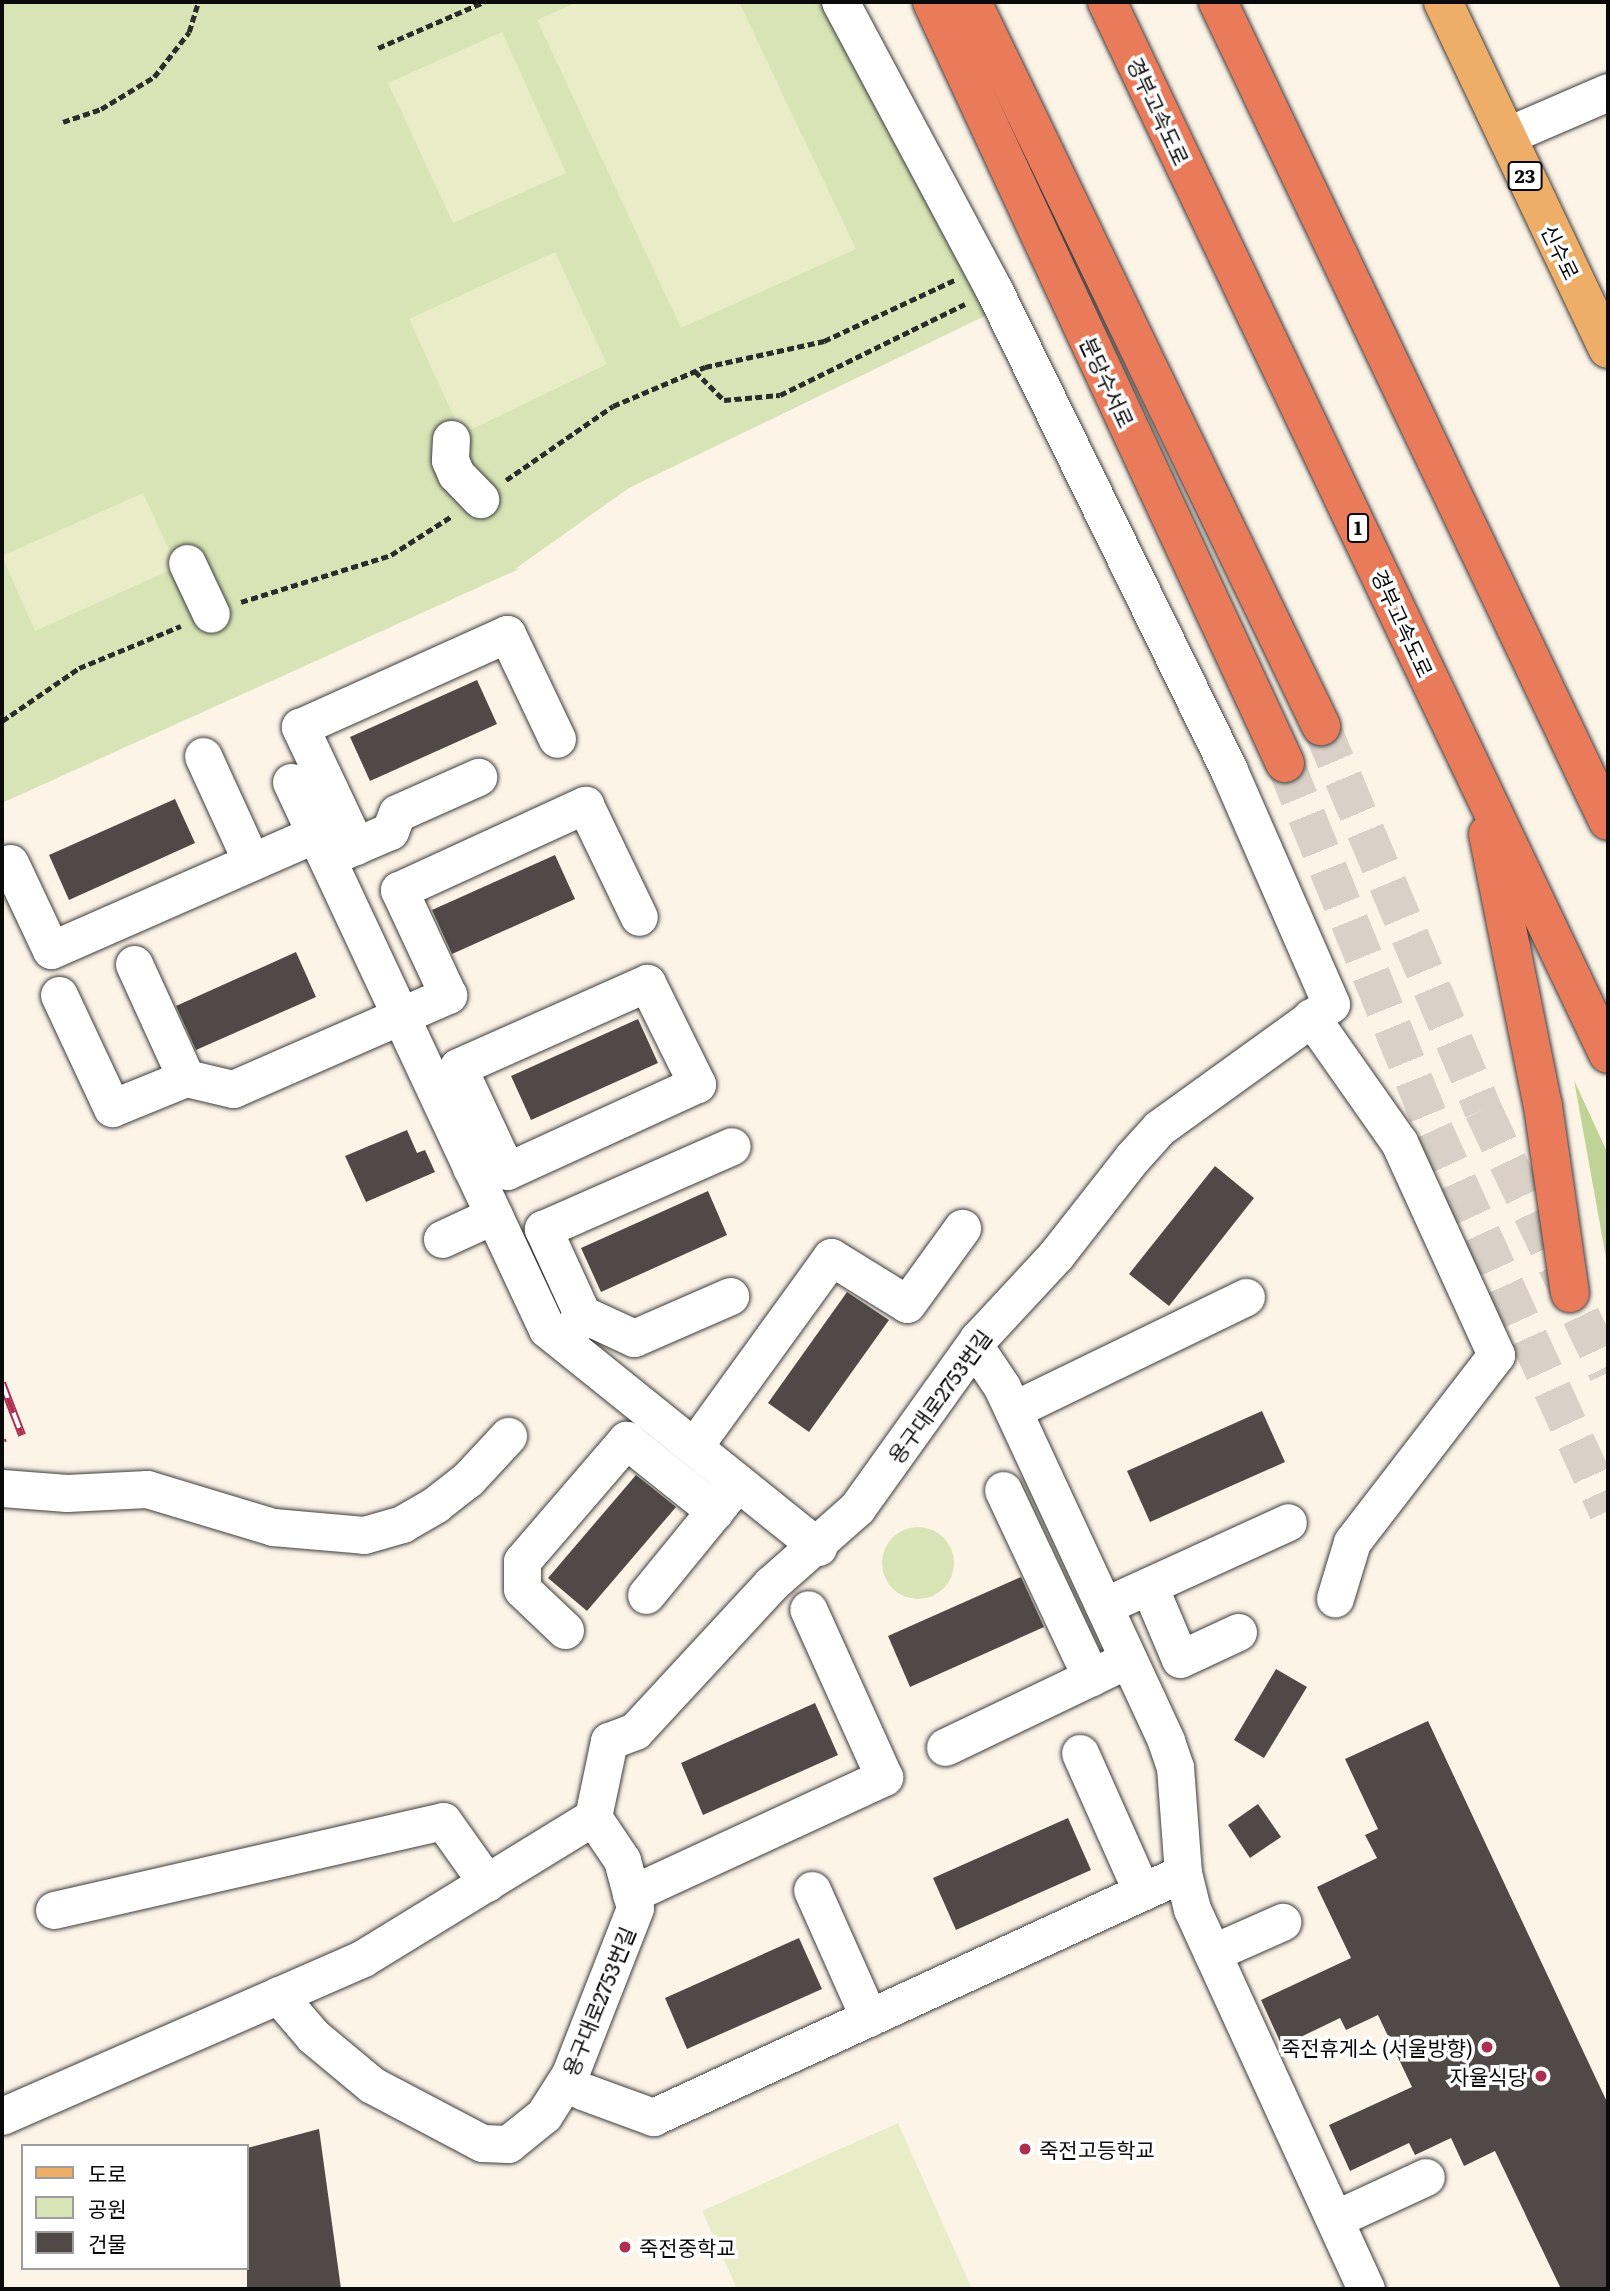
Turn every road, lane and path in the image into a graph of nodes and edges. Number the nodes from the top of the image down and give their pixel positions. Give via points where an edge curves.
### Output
1 (198, 2) edge
2 (484, 2) edge
3 (840, 2) edge
4 (932, 2) edge
5 (972, 2) edge
6 (1107, 2) edge
7 (1217, 2) edge
8 (1443, 2) edge
9 (378, 48) dead end
10 (1608, 92) edge
11 (63, 122) dead end
12 (1506, 136) junction
13 (952, 266) dead end
14 (994, 290) junction
15 (1608, 349) edge
16 (695, 371) junction
17 (451, 439) dead end
18 (480, 499) junction
19 (187, 563) dead end
20 (211, 614) junction
21 (2, 721) edge
22 (1321, 726) tunnel mouth
23 (557, 739) dead end
24 (203, 756) dead end
25 (1284, 763) tunnel mouth
26 (478, 777) dead end
27 (1476, 777) junction
28 (291, 782) dead end
29 (1608, 821) edge
30 (333, 846) junction
31 (251, 861) junction
32 (10, 863) dead end
33 (639, 917) dead end
34 (134, 964) dead end
35 (59, 995) dead end
36 (1321, 1011) junction
37 (400, 1016) junction
38 (1608, 1054) edge
39 (186, 1077) junction
40 (732, 1146) dead end
41 (485, 1161) junction
42 (494, 1215) junction
43 (962, 1228) dead end
44 (442, 1239) dead end
45 (1570, 1293) dead end
46 (730, 1296) dead end
47 (1246, 1297) dead end
48 (573, 1328) junction
49 (978, 1339) junction
50 (1013, 1410) junction
51 (508, 1436) dead end
52 (695, 1445) junction
53 (739, 1480) junction
54 (2, 1488) edge
55 (1003, 1490) dead end
56 (715, 1511) junction
57 (1288, 1522) dead end
58 (818, 1547) junction
59 (1149, 1586) junction
60 (646, 1595) dead end
61 (1335, 1598) dead end
62 (1104, 1606) junction
63 (808, 1609) dead end
64 (565, 1630) dead end
65 (1238, 1632) dead end
66 (1128, 1659) junction
67 (1091, 1676) junction
68 (945, 1748) dead end
69 (1080, 1753) dead end
70 (593, 1817) junction
71 (1184, 1873) junction
72 (487, 1883) junction
73 (812, 1890) dead end
74 (1142, 1892) junction
75 (631, 1894) junction
76 (54, 1910) dead end
77 (1282, 1922) dead end
78 (1212, 1953) junction
79 (278, 1995) junction
80 (869, 2018) junction
81 (582, 2091) dead end
82 (2, 2116) edge
83 (1426, 2178) dead end
84 (1335, 2219) junction
85 (1367, 2289) edge

1 - 11 path via 189,32 154,77 100,109
2 - 9 path
3 - 14 street
4 - 25 highway, 분당수서로
5 - 22 highway, 분당수서로
6 - 27 highway, 경부고속도로 / 1
7 - 29 highway
8 - 12 main road, 신수로 / 23
10 - 12 street
12 - 15 main road, 신수로 / 23
13 - 16 path via 958,278 824,341
14 - 16 path via 780,394 724,400
14 - 36 street via 1229,770
16 - 18 path via 613,406
17 - 18 street via 450,460 456,474
18 - 20 path via 391,555 282,586
19 - 20 street
20 - 21 path via 79,668
23 - 30 street via 507,634 300,727
24 - 31 street
26 - 30 street via 397,813 390,831
27 - 38 highway, 경부고속도로 / 1
27 - 45 highway via 1543,1107
28 - 30 street
30 - 31 street
30 - 37 street
31 - 32 street via 51,950
33 - 37 street via 585,805 399,890 448,995
34 - 39 street
35 - 39 street via 112,1108
36 - 49 street, 용구대로2753번길 via 1159,1128 1056,1255
36 - 61 street via 1399,1143 1496,1355 1352,1542
37 - 39 street via 233,1089
37 - 41 street
40 - 48 street via 543,1229
41 - 41 street via 458,1067 647,983 697,1084 507,1171
41 - 42 street
42 - 44 street
42 - 48 street via 547,1329
43 - 52 street via 907,1304 831,1257
46 - 48 street via 634,1338
47 - 50 street
48 - 52 street
49 - 50 street via 976,1348
49 - 58 street, 용구대로2753번길 via 857,1508
50 - 62 street
51 - 54 street via 468,1479 436,1504 402,1524 363,1535 273,1527 147,1489 67,1493
52 - 53 street
53 - 56 street
53 - 58 street
55 - 67 street
56 - 60 street
56 - 64 street via 626,1440 522,1562 522,1589
57 - 59 street
58 - 70 street, 용구대로2753번길 via 771,1584 635,1731 610,1741
59 - 62 street
59 - 65 street via 1180,1659
62 - 66 street
63 - 75 street via 884,1777
66 - 67 street
66 - 71 street via 1175,1766
67 - 68 street
69 - 74 street
70 - 72 street
70 - 75 street, 용구대로2753번길 via 621,1860
71 - 74 street
71 - 78 street via 1192,1909
72 - 76 street via 443,1821
72 - 79 street via 363,1958
73 - 80 street
74 - 80 street
75 - 79 street, 용구대로2753번길 via 635,1908 570,2074 544,2115 508,2144 482,2143 372,2085 313,2036
77 - 78 street
78 - 84 street
79 - 82 street
80 - 81 street via 653,2117
83 - 84 street
84 - 85 street

